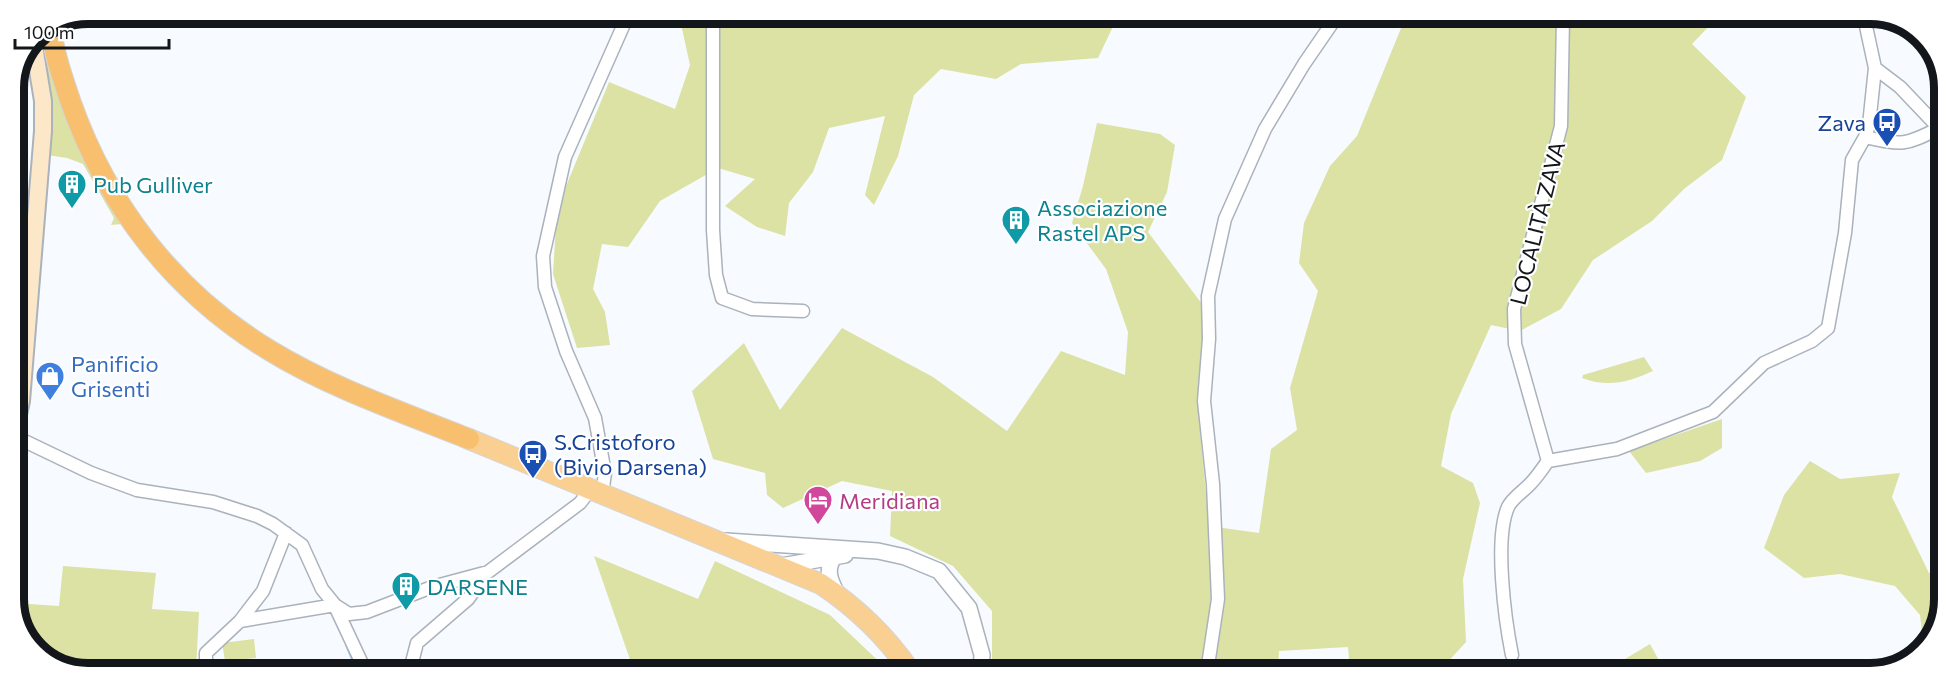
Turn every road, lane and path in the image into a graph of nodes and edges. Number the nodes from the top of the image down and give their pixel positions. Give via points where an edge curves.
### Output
1 (624, 24) edge
2 (713, 24) edge
3 (1332, 24) edge
4 (1563, 24) edge
5 (1866, 24) edge
6 (52, 35) edge
7 (35, 52) edge
8 (1875, 68) junction
9 (1934, 123) edge
10 (1934, 131) edge
11 (1865, 137) junction
12 (803, 311) dead end
13 (24, 363) edge
14 (24, 439) edge
15 (469, 439) joint
16 (1548, 461) junction
17 (596, 492) junction
18 (286, 533) junction
19 (715, 540) junction
20 (792, 545) junction
21 (878, 551) junction
22 (835, 556) junction
23 (780, 566) junction
24 (483, 574) junction
25 (838, 596) junction
26 (335, 605) junction
27 (240, 621) junction
28 (1512, 655) dead end
29 (206, 663) edge
30 (362, 663) edge
31 (412, 663) edge
32 (904, 663) edge
33 (982, 663) edge
34 (1208, 663) edge

1 - 17 street via 565,157 543,256 545,287 566,351 595,418 605,474
2 - 12 street via 713,230 722,298 752,309
3 - 34 street via 1260,139 1225,219 1208,296 1204,401 1213,484 1218,599
4 - 16 street, LOCALITÀ ZAVA via 1561,126 1514,309 1515,344
5 - 8 street
6 - 15 highway via 60,72 96,165 131,223 181,280 207,305 269,351 307,371
7 - 13 main road via 43,131
8 - 9 street via 1900,87
8 - 11 street
10 - 11 street via 1916,141 1899,144
11 - 16 street via 1852,160 1845,233 1828,328 1812,341 1764,363 1713,412 1617,449
14 - 18 street via 91,473 137,490 213,502 257,516
15 - 17 main road
16 - 28 street via 1509,505 1504,521 1502,566
17 - 19 main road
17 - 24 street
18 - 26 street via 302,545 322,589
18 - 27 street via 263,591
19 - 20 street
19 - 23 main road
20 - 21 street
20 - 23 street via 779,555
21 - 22 street
21 - 33 street via 939,572 969,608
22 - 23 street
22 - 25 street via 829,573
23 - 25 main road
24 - 26 street via 432,587 367,612 349,614
24 - 31 street via 468,599 417,643
25 - 32 main road via 879,632
26 - 27 street
26 - 30 street
27 - 29 street via 206,653

